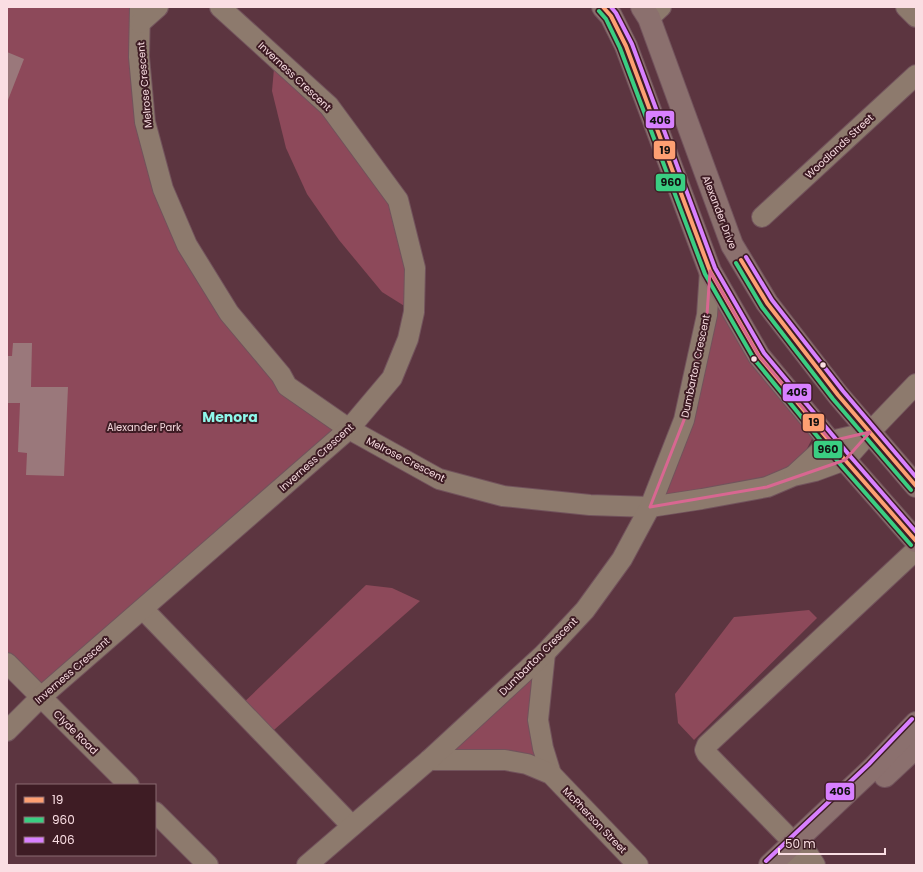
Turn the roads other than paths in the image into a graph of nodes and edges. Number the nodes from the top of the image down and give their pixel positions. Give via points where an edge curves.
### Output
1 (158, 7) edge
2 (220, 7) edge
3 (603, 7) edge
4 (906, 7) edge
5 (651, 11) edge
6 (140, 15) edge
7 (916, 17) edge
8 (916, 75) edge
9 (762, 217) dead end
10 (710, 271) junction
11 (916, 384) edge
12 (350, 429) junction
13 (870, 432) junction
14 (830, 441) junction
15 (845, 460) junction
16 (793, 476) junction
17 (916, 486) edge
18 (650, 507) junction
19 (916, 541) edge
20 (916, 550) edge
21 (143, 609) junction
22 (544, 653) junction
23 (7, 663) edge
24 (41, 697) junction
25 (916, 723) edge
26 (7, 731) edge
27 (916, 747) edge
28 (428, 760) junction
29 (551, 774) junction
30 (128, 784) edge
31 (156, 813) edge
32 (352, 826) junction
33 (799, 859) edge
34 (208, 865) edge
35 (307, 865) edge
36 (638, 865) edge
37 (770, 865) edge

1 - 6 street, Melrose Crescent
2 - 12 street, Inverness Crescent via 329,106 398,200 414,268 414,312 408,340 392,378
3 - 10 main road via 611,16 626,46
4 - 7 street
5 - 13 main road, Alexander Drive via 732,245 767,303 838,396
6 - 12 street, Melrose Crescent via 139,57 145,122 163,189 187,245 229,313 281,375 287,386
8 - 9 street, Woodlands Street
10 - 14 main road via 759,356
10 - 18 street, Dumbarton Crescent via 707,315 684,420
11 - 13 street, Melrose Crescent
12 - 18 street, Melrose Crescent via 439,479 503,496
12 - 21 street, Inverness Crescent
13 - 14 street
13 - 15 street, Melrose Crescent
13 - 17 main road, Alexander Drive
14 - 15 main road
14 - 16 street, Melrose Crescent
15 - 16 street, Melrose Crescent
15 - 19 main road
16 - 18 street, Melrose Crescent via 767,487
18 - 22 street, Dumbarton Crescent via 622,559 585,610
20 - 33 street via 707,745 705,750
21 - 24 street, Inverness Crescent
21 - 32 street
22 - 28 street, Dumbarton Crescent
22 - 29 street, McPherson Street via 538,720
23 - 24 street, Clyde Road
24 - 26 street, Inverness Crescent
24 - 30 street, Clyde Road
25 - 33 main road via 873,768
27 - 33 main road
28 - 29 street, McPherson Street via 505,760 527,764
28 - 32 street, Dumbarton Crescent
29 - 36 street, McPherson Street
31 - 34 street
32 - 35 street, Dumbarton Crescent
33 - 37 main road

